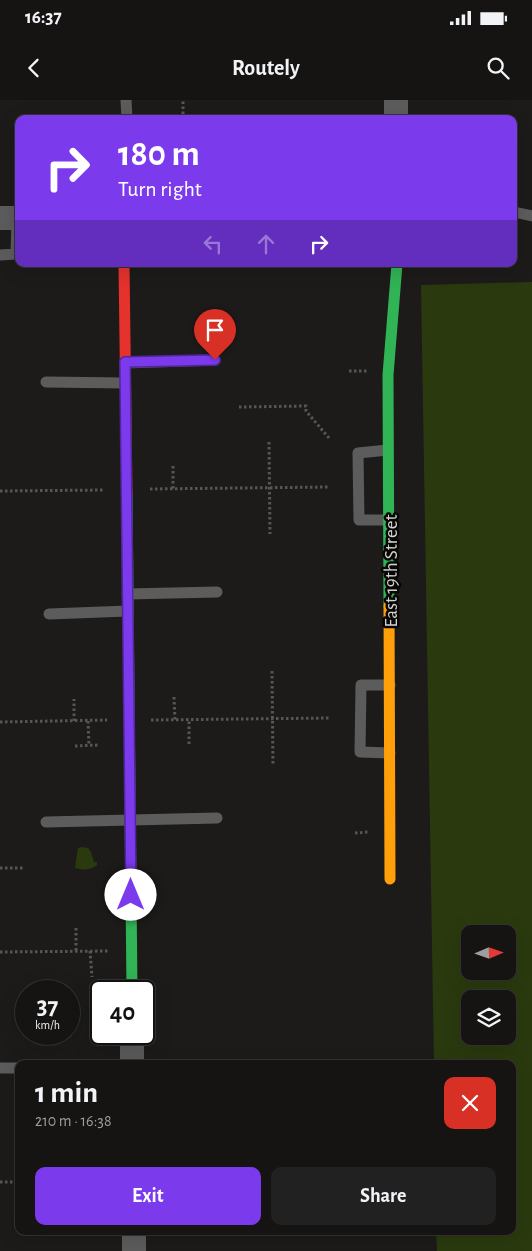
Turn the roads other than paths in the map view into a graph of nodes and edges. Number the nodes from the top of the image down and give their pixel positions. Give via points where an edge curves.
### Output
1 (126, 100) edge
2 (396, 100) edge
3 (127, 115) edge
4 (396, 115) edge
5 (517, 213) edge
6 (532, 216) edge
7 (12, 218) edge
8 (15, 245) edge
9 (0, 254) edge
10 (15, 254) edge
11 (124, 267) edge
12 (397, 267) edge
13 (215, 360) dead end
14 (125, 362) junction
15 (46, 382) dead end
16 (125, 383) junction
17 (390, 450) junction
18 (390, 520) junction
19 (217, 592) dead end
20 (127, 594) junction
21 (128, 611) junction
22 (48, 614) dead end
23 (390, 685) junction
24 (390, 753) junction
25 (218, 818) dead end
26 (131, 820) junction
27 (46, 822) dead end
28 (390, 879) dead end
29 (132, 980) edge
30 (132, 1045) edge
31 (132, 1060) edge
32 (0, 1068) edge
33 (15, 1068) edge
34 (134, 1235) edge
35 (134, 1251) edge

1 - 3 lane
2 - 4 street
5 - 6 lane
7 - 8 lane
9 - 10 lane
11 - 14 street
12 - 17 street, East 19th Street via 388,375
13 - 14 lane
14 - 16 street
15 - 16 lane
16 - 20 street
17 - 18 street, East 19th Street
17 - 18 lane via 358,452 359,520
18 - 23 street, East 19th Street
19 - 20 lane
20 - 21 street
21 - 22 lane
21 - 26 street
23 - 24 street, East 19th Street
23 - 24 lane via 361,685 360,752
24 - 28 street, East 19th Street
25 - 26 lane
26 - 27 lane
26 - 29 street
30 - 31 street
32 - 33 lane
34 - 35 street

